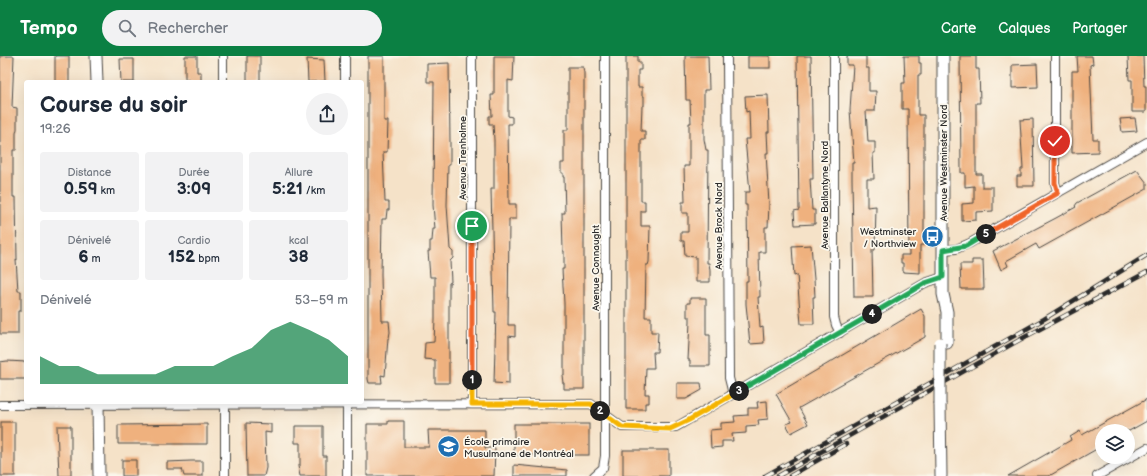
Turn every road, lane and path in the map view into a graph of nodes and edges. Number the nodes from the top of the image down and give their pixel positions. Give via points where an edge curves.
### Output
1 (96, 56) edge
2 (223, 56) edge
3 (345, 56) edge
4 (472, 56) edge
5 (605, 56) edge
6 (727, 56) edge
7 (834, 56) edge
8 (943, 56) edge
9 (1055, 56) edge
10 (97, 80) edge
11 (223, 80) edge
12 (345, 80) edge
13 (1147, 142) edge
14 (1058, 193) junction
15 (943, 250) junction
16 (943, 277) junction
17 (840, 333) junction
18 (733, 394) junction
19 (364, 403) edge
20 (49, 404) edge
21 (98, 404) edge
22 (225, 404) edge
23 (347, 404) edge
24 (472, 404) junction
25 (944, 404) junction
26 (0, 405) edge
27 (605, 416) junction
28 (1147, 448) edge
29 (99, 476) edge
30 (225, 476) edge
31 (347, 476) edge
32 (594, 476) edge
33 (941, 476) edge
34 (948, 476) edge
35 (1097, 476) edge

1 - 10 street
2 - 11 street
3 - 12 street
4 - 24 street, Avenue Trenholme
5 - 27 street, Avenue Connaught
6 - 18 street, Avenue Brock Nord via 729,378
7 - 17 street, Avenue Ballantyne Nord via 834,317
8 - 15 street, Avenue Westminster Nord
9 - 14 street via 1055,183
13 - 14 street
14 - 15 street via 966,246
15 - 16 street, Avenue Westminster Nord
16 - 17 street via 925,283
16 - 25 street, Avenue Westminster Nord via 947,312
17 - 18 street
18 - 27 street via 673,428 622,427
19 - 24 street
20 - 26 street
21 - 29 street
22 - 30 street
23 - 31 street
24 - 27 street via 591,404
25 - 33 street, Avenue Westminster Nord
25 - 34 street, Avenue Westminster Nord
27 - 32 street, Avenue Connaught via 605,462 601,471
28 - 35 street

